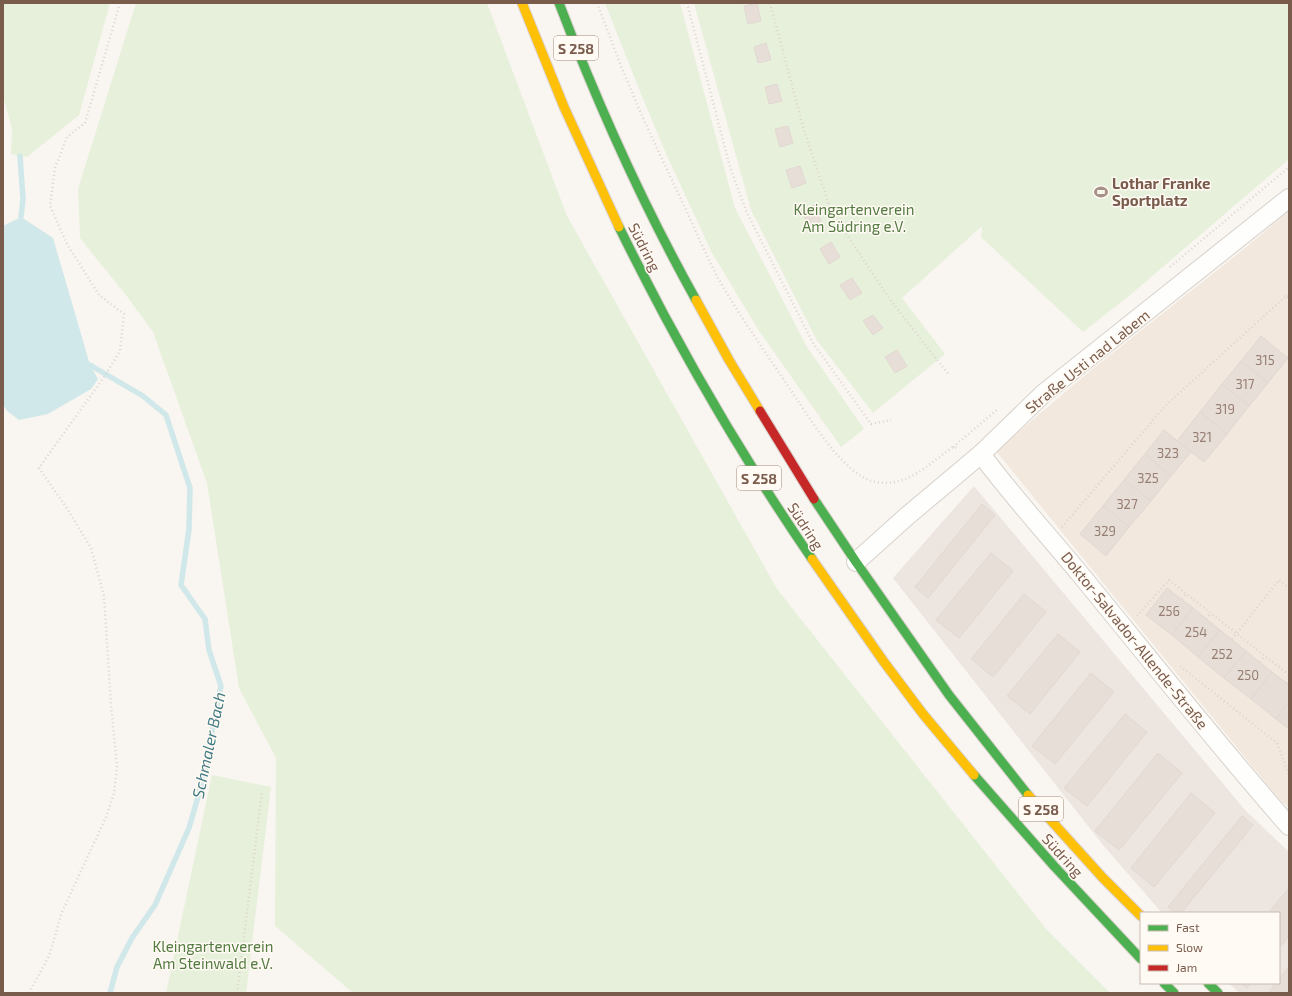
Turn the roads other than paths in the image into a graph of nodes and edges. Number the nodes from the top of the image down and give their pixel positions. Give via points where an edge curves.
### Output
1 (522, 3) edge
2 (559, 3) edge
3 (1289, 198) edge
4 (982, 454) junction
5 (856, 562) junction
6 (1289, 826) edge
7 (1140, 915) edge
8 (1140, 958) edge
9 (1165, 984) edge
10 (1209, 984) edge
11 (1174, 993) edge
12 (1218, 993) edge

1 - 8 main road, Südring / S 258 via 548,70 600,187 643,274 697,374 768,493 832,590 924,715 1000,806
2 - 5 main road, Südring / S 258 via 580,58 674,261 733,366 799,475
3 - 4 street, Straße Usti nad Labem via 1044,393
4 - 5 street, Straße Usti nad Labem
4 - 6 street, Doktor-Salvador-Allende-Straße via 994,472
5 - 7 main road, Südring / S 258 via 949,695 1017,782 1103,878
9 - 11 main road
10 - 12 main road

